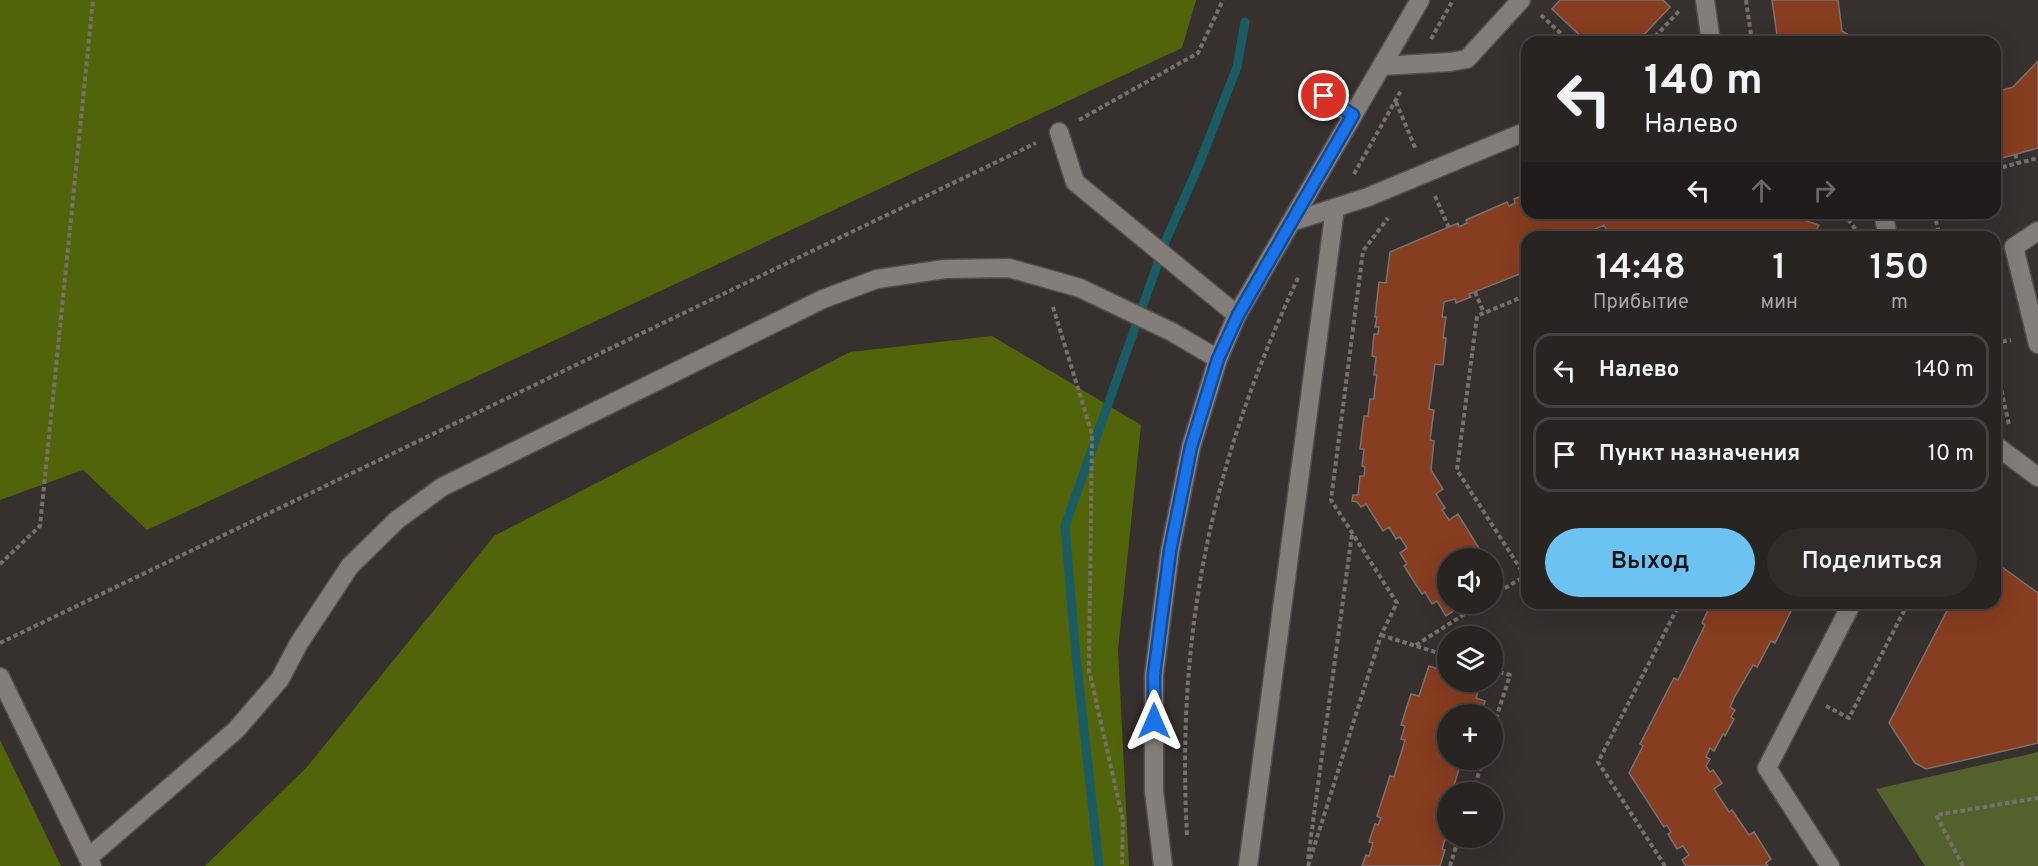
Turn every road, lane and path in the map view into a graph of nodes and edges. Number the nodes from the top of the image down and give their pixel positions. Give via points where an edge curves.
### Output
1 (93, 0) edge
2 (1222, 0) edge
3 (1420, 0) edge
4 (1453, 0) edge
5 (1521, 0) edge
6 (1746, 0) edge
7 (1696, 1) edge
8 (1540, 14) dead end
9 (1564, 36) edge
10 (1657, 36) edge
11 (1709, 36) edge
12 (1751, 36) edge
13 (1417, 64) junction
14 (1382, 66) junction
15 (1324, 96) dead end
16 (1353, 115) junction
17 (1059, 132) junction
18 (1521, 133) edge
19 (2016, 154) dead end
20 (2038, 158) edge
21 (2018, 163) junction
22 (2001, 167) edge
23 (1335, 208) junction
24 (1387, 219) dead end
25 (1291, 222) junction
26 (2038, 231) edge
27 (1303, 266) dead end
28 (1044, 278) junction
29 (1475, 292) dead end
30 (1521, 298) edge
31 (1484, 313) junction
32 (1238, 315) junction
33 (2038, 344) edge
34 (1218, 359) junction
35 (2001, 388) edge
36 (2001, 449) edge
37 (2017, 461) junction
38 (2038, 477) edge
39 (1352, 533) junction
40 (0, 564) edge
41 (1521, 570) edge
42 (1521, 578) edge
43 (1503, 589) edge
44 (1677, 609) edge
45 (1849, 609) edge
46 (1905, 609) edge
47 (1465, 614) edge
48 (1381, 635) junction
49 (0, 643) edge
50 (1416, 645) junction
51 (1437, 652) edge
52 (1503, 673) edge
53 (0, 677) edge
54 (1805, 695) junction
55 (1501, 704) edge
56 (2038, 798) edge
57 (1188, 844) dead end
58 (1456, 848) edge
59 (90, 862) edge
60 (1122, 866) edge
61 (1163, 866) edge
62 (1248, 866) edge
63 (1307, 866) edge
64 (1450, 866) edge
65 (1665, 866) edge
66 (1830, 866) edge
67 (1963, 866) edge

1 - 40 path via 40,526
2 - 17 path via 1198,53
3 - 14 street
4 - 13 path
5 - 13 street via 1467,59
6 - 12 path
7 - 10 path
7 - 11 street
8 - 9 path
13 - 14 street
13 - 23 path
14 - 16 street
15 - 16 street
16 - 25 street
17 - 32 street via 1075,182
17 - 49 path
18 - 23 street
19 - 21 path
20 - 21 path
21 - 22 path
23 - 25 street
23 - 62 street
24 - 39 path via 1364,251 1332,500
25 - 32 street
26 - 33 street via 2014,247
27 - 57 path via 1262,357 1229,451 1199,581 1185,713
28 - 34 street via 1080,288
28 - 59 street via 1009,268 955,268 877,279 823,300 442,487 397,520 350,566 280,679 236,730
28 - 60 path via 1092,434 1089,670 1123,820
29 - 31 path
30 - 31 path
31 - 41 path via 1477,316 1457,470
32 - 34 street
34 - 61 street via 1191,447 1170,551 1154,675 1154,791
35 - 37 path
36 - 37 street
37 - 38 street
39 - 48 path via 1397,603
39 - 63 path
42 - 43 path
44 - 65 path via 1598,762
45 - 54 street
46 - 54 path via 1849,718
47 - 50 path
48 - 50 path
48 - 63 path
50 - 51 path
52 - 55 path via 1510,675
53 - 59 street
54 - 66 street via 1767,768
56 - 67 path via 1936,815
58 - 64 path

